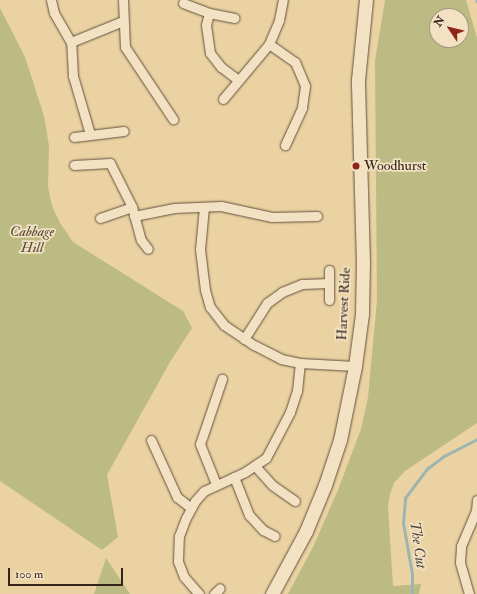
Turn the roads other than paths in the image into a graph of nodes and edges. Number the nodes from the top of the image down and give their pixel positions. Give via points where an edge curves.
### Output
1 (51, 0) edge
2 (123, 0) edge
3 (283, 0) edge
4 (366, 0) edge
5 (183, 3) dead end
6 (209, 13) junction
7 (235, 18) dead end
8 (123, 21) junction
9 (71, 42) junction
10 (269, 44) junction
11 (238, 80) junction
12 (223, 99) dead end
13 (173, 119) dead end
14 (124, 131) dead end
15 (90, 134) junction
16 (74, 137) dead end
17 (285, 145) dead end
18 (74, 165) dead end
19 (204, 207) junction
20 (133, 211) junction
21 (318, 216) dead end
22 (100, 218) dead end
23 (148, 249) dead end
24 (329, 270) dead end
25 (329, 283) junction
26 (329, 300) dead end
27 (244, 339) junction
28 (300, 363) junction
29 (355, 366) junction
30 (222, 379) dead end
31 (151, 440) dead end
32 (255, 466) junction
33 (234, 477) junction
34 (216, 484) junction
35 (295, 500) dead end
36 (477, 500) edge
37 (190, 508) junction
38 (276, 536) dead end
39 (199, 594) edge
40 (272, 594) edge
41 (469, 594) edge

1 - 9 street via 54,13
2 - 8 street
3 - 10 street via 279,20
4 - 29 street, Harvest Ride via 358,80 363,263 362,314
5 - 6 street
6 - 7 street
6 - 11 street via 206,26 210,53 221,67
8 - 9 street
8 - 13 street via 124,47
9 - 15 street via 73,76
10 - 11 street
10 - 17 street via 295,62 305,86 301,113
11 - 12 street
14 - 15 street
15 - 16 street
18 - 20 street via 110,162
19 - 20 street
19 - 21 street via 235,208 272,217
19 - 27 street via 200,249 206,297 217,318
20 - 22 street
20 - 23 street via 141,240
24 - 25 street
25 - 26 street
25 - 27 street via 302,284 282,292 267,304
27 - 28 street via 274,356
28 - 29 street
28 - 32 street via 297,391 290,412 268,454
29 - 40 street, Harvest Ride via 340,440 325,485 306,531
30 - 34 street via 200,444
31 - 37 street via 177,497
32 - 33 street
32 - 35 street via 272,485
33 - 34 street
33 - 38 street via 249,515 264,530
34 - 37 street via 199,496
36 - 41 street via 476,511 461,546 460,562
37 - 39 street via 180,536 178,561 184,577

